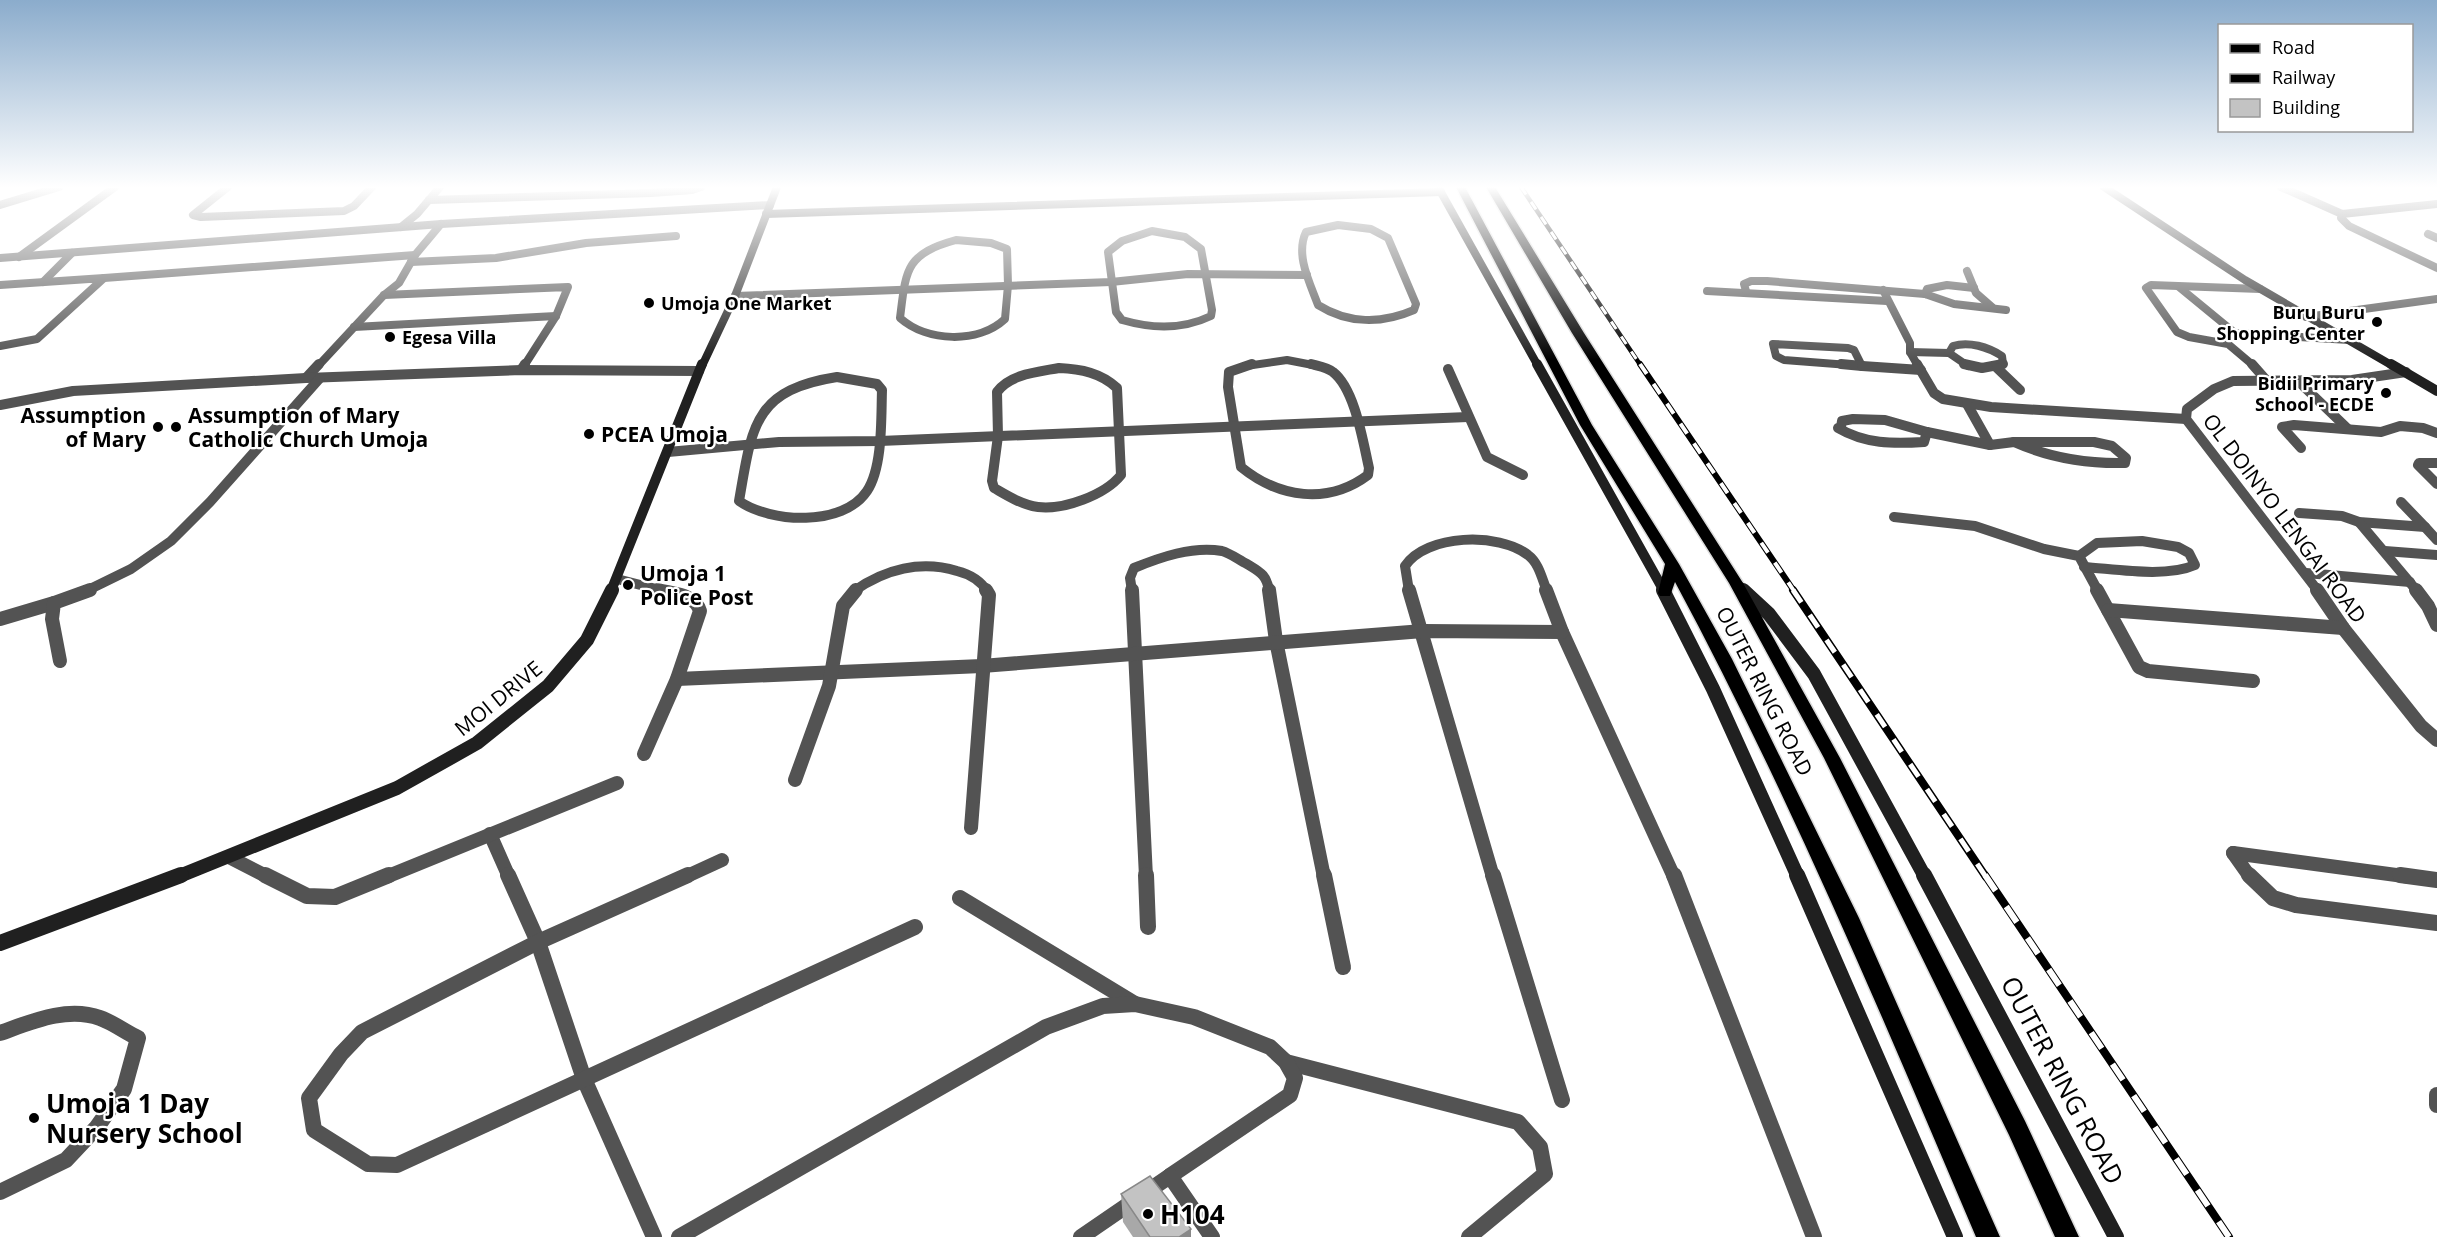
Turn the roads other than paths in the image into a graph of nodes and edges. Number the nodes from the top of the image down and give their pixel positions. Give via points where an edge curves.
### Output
1 (35, 245) edge
2 (181, 245) edge
3 (424, 245) edge
4 (576, 245) edge
5 (755, 245) edge
6 (943, 245) edge
7 (996, 245) edge
8 (1118, 245) edge
9 (1197, 245) edge
10 (1302, 245) edge
11 (1391, 245) edge
12 (1470, 245) edge
13 (1491, 245) edge
14 (1525, 245) edge
15 (2192, 245) edge
16 (2388, 245) edge
17 (72, 253) junction
18 (18, 257) junction
19 (0, 258) edge
20 (413, 259) junction
21 (2437, 268) edge
22 (1966, 271) dead end
23 (1308, 275) junction
24 (1208, 276) junction
25 (104, 278) junction
26 (43, 282) junction
27 (1111, 282) junction
28 (0, 285) edge
29 (1008, 285) junction
30 (2179, 287) junction
31 (1974, 288) junction
32 (903, 289) junction
33 (2260, 289) junction
34 (1883, 290) junction
35 (1707, 291) dead end
36 (1746, 291) junction
37 (1925, 294) junction
38 (384, 295) junction
39 (735, 296) junction
40 (2437, 299) edge
41 (1887, 301) junction
42 (1992, 307) junction
43 (2006, 310) dead end
44 (556, 316) junction
45 (2306, 316) junction
46 (354, 327) junction
47 (2235, 333) junction
48 (2349, 340) junction
49 (2228, 344) junction
50 (0, 346) edge
51 (1910, 352) junction
52 (1949, 353) junction
53 (1862, 366) junction
54 (1997, 368) junction
55 (1448, 369) dead end
56 (521, 370) junction
57 (1921, 370) junction
58 (699, 371) junction
59 (2406, 372) junction
60 (306, 378) junction
61 (320, 378) junction
62 (2267, 381) junction
63 (2300, 382) junction
64 (2020, 390) dead end
65 (2437, 391) edge
66 (1967, 404) junction
67 (0, 405) edge
68 (1468, 417) junction
69 (1357, 420) junction
70 (2186, 420) junction
71 (1235, 427) junction
72 (2347, 428) junction
73 (1118, 430) junction
74 (1927, 432) junction
75 (2437, 434) edge
76 (998, 436) junction
77 (880, 441) junction
78 (2014, 442) junction
79 (1990, 445) junction
80 (748, 446) junction
81 (2301, 448) dead end
82 (668, 452) junction
83 (2437, 463) edge
84 (1522, 475) dead end
85 (2437, 484) edge
86 (2401, 502) dead end
87 (2299, 513) dead end
88 (1894, 517) dead end
89 (2359, 522) junction
90 (2425, 527) junction
91 (2437, 540) edge
92 (2385, 551) junction
93 (2437, 555) edge
94 (2082, 562) junction
95 (1672, 564) junction
96 (2306, 573) junction
97 (616, 579) junction
98 (2410, 582) junction
99 (1736, 583) junction
100 (1665, 593) junction
101 (54, 603) junction
102 (2433, 607) edge
103 (2108, 610) junction
104 (0, 619) edge
105 (2437, 625) edge
106 (2343, 628) junction
107 (1423, 631) junction
108 (1562, 632) junction
109 (1276, 640) junction
110 (1133, 655) junction
111 (60, 661) dead end
112 (982, 666) junction
113 (833, 672) junction
114 (677, 679) junction
115 (2253, 681) dead end
116 (2437, 740) edge
117 (644, 754) dead end
118 (795, 780) dead end
119 (617, 783) dead end
120 (971, 828) dead end
121 (490, 834) junction
122 (229, 857) junction
123 (722, 860) dead end
124 (2437, 880) edge
125 (960, 898) dead end
126 (2437, 922) edge
127 (915, 927) dead end
128 (1148, 927) dead end
129 (538, 942) junction
130 (0, 943) edge
131 (1343, 967) dead end
132 (1135, 1004) junction
133 (0, 1033) edge
134 (1286, 1062) junction
135 (584, 1079) junction
136 (2437, 1095) edge
137 (1562, 1100) dead end
138 (2437, 1105) edge
139 (1170, 1176) junction
140 (0, 1192) edge
141 (654, 1237) edge
142 (679, 1237) edge
143 (1081, 1237) edge
144 (1212, 1237) edge
145 (1469, 1237) edge
146 (1814, 1237) edge
147 (1955, 1237) edge
148 (1988, 1237) edge
149 (2067, 1237) edge
150 (2116, 1237) edge

1 - 18 street
2 - 17 street
3 - 20 street
4 - 20 street via 496,258
5 - 39 main road, MOI DRIVE
6 - 32 street via 918,254
7 - 29 street via 1007,249
8 - 27 street via 1108,252
9 - 24 street
10 - 23 street
11 - 23 street via 1416,304 1406,314 1377,322 1335,314 1318,305
12 - 100 main road
13 - 95 main road, OUTER RING ROAD via 1586,425
14 - 99 main road, OUTER RING ROAD
15 - 33 main road
16 - 21 street
17 - 18 street
17 - 26 street
18 - 19 street
20 - 25 street via 288,263
20 - 38 street via 399,283
22 - 31 street
23 - 24 street
24 - 27 street via 1164,275
24 - 27 street via 1211,316 1200,322 1156,327 1122,320 1116,312
25 - 26 street
25 - 50 street via 44,334
26 - 28 street
27 - 29 street
29 - 32 street
29 - 32 street via 1002,324 956,337 938,337 905,325 900,318
30 - 33 street
30 - 47 street
30 - 49 street via 2146,288 2177,332
31 - 37 street via 1942,285
31 - 42 street
32 - 39 street
33 - 45 main road
34 - 36 street via 1751,281 1744,284
34 - 37 street
34 - 41 street
35 - 36 street
36 - 41 street
37 - 42 street via 1946,302
38 - 44 street via 568,287
38 - 46 street
39 - 58 main road, MOI DRIVE
40 - 45 street
41 - 51 street via 1910,343
42 - 43 street
44 - 46 street
44 - 56 street
45 - 48 main road
46 - 60 street
47 - 48 street
47 - 49 street
48 - 59 main road
49 - 62 street
51 - 52 street
51 - 57 street
52 - 54 street via 1970,366
52 - 54 street via 1959,344 1988,348 2004,360
53 - 53 street via 1779,359 1773,345 1848,348 1854,350
53 - 57 street
54 - 64 street
55 - 68 street
56 - 58 street
56 - 61 street
57 - 66 street via 1934,393
58 - 82 main road, MOI DRIVE
59 - 63 street, OL DOINYO LENGAI ROAD
59 - 65 main road
60 - 61 street
60 - 67 street via 73,391
61 - 101 street via 170,543 122,574
62 - 63 street, OL DOINYO LENGAI ROAD
62 - 70 street, OL DOINYO LENGAI ROAD via 2233,381 2214,389 2187,409
63 - 72 street
66 - 70 street
66 - 79 street
68 - 69 street
68 - 84 street via 1491,461
69 - 71 street
69 - 71 street via 1342,380 1332,371 1287,360 1229,372
69 - 71 street via 1368,475 1344,490 1318,494 1272,488 1250,476 1241,467
70 - 96 street, OL DOINYO LENGAI ROAD
71 - 73 street
72 - 75 street via 2381,432 2400,426
72 - 81 street via 2294,424 2282,427
73 - 76 street
73 - 76 street via 1117,388 1094,374 1059,368 1000,387
73 - 76 street via 1118,481 1048,507 1029,505 994,488
74 - 74 street via 1924,442 1905,443 1867,441 1838,428 1842,421 1870,419 1904,423
74 - 79 street
76 - 77 street
77 - 80 street
77 - 80 street via 882,390 877,384 837,377 814,380 775,398
77 - 80 street via 869,489 860,501 806,519 778,518 747,509 739,501
78 - 78 street via 2053,458 2102,464 2125,463 2126,458 2103,444
78 - 79 street
80 - 82 street
82 - 97 main road, MOI DRIVE
83 - 85 street via 2418,465
86 - 90 street
87 - 89 street via 2342,516
88 - 94 street via 1975,526
89 - 90 street
89 - 92 street
90 - 91 street
92 - 93 street
92 - 98 street
94 - 94 street via 2171,571 2188,570 2194,565 2184,548 2108,540 2094,543
94 - 103 street
95 - 100 main road
95 - 148 main road, OUTER RING ROAD via 1730,672 1849,918
96 - 98 street
96 - 106 street, OL DOINYO LENGAI ROAD
97 - 114 street via 690,598 698,604 700,611
97 - 122 main road, MOI DRIVE via 588,640 563,670 549,686 477,743 397,788
98 - 102 street
99 - 149 main road, OUTER RING ROAD via 1832,758 2017,1128
99 - 150 main road, OUTER RING ROAD via 1769,614 1814,674
100 - 147 main road via 1756,784
101 - 104 street
101 - 111 street via 52,620
102 - 105 street
103 - 106 street
103 - 115 street via 2139,667
106 - 116 street, OL DOINYO LENGAI ROAD via 2421,726
107 - 108 street
107 - 108 street via 1405,566 1411,557 1430,548 1477,539 1511,546 1529,555 1538,567
107 - 109 street
107 - 137 street
108 - 146 street via 1676,880
109 - 110 street
109 - 110 street via 1268,581 1263,573 1223,550 1189,551 1134,568 1130,578
109 - 131 street
110 - 112 street
110 - 128 street
112 - 113 street
112 - 113 street via 990,595 985,584 938,565 916,565 857,588 845,601
112 - 120 street
113 - 114 street
113 - 118 street
114 - 117 street
119 - 121 street
121 - 122 street via 354,890 324,898 297,892
121 - 129 street
122 - 130 main road, MOI DRIVE
123 - 129 street
124 - 126 street via 2232,853 2273,898 2296,905
125 - 132 street
127 - 135 street
129 - 135 street
129 - 135 street via 362,1032 309,1098 314,1130 368,1164 397,1165
132 - 134 street via 1194,1017 1270,1047
132 - 142 street via 1103,1006 1046,1027
133 - 140 street via 64,1013 96,1017 138,1038 124,1089 97,1127 66,1160
134 - 139 street via 1295,1078 1290,1095
134 - 145 street via 1518,1122 1540,1147 1545,1174
135 - 141 street
136 - 138 street
139 - 143 street
139 - 144 street

